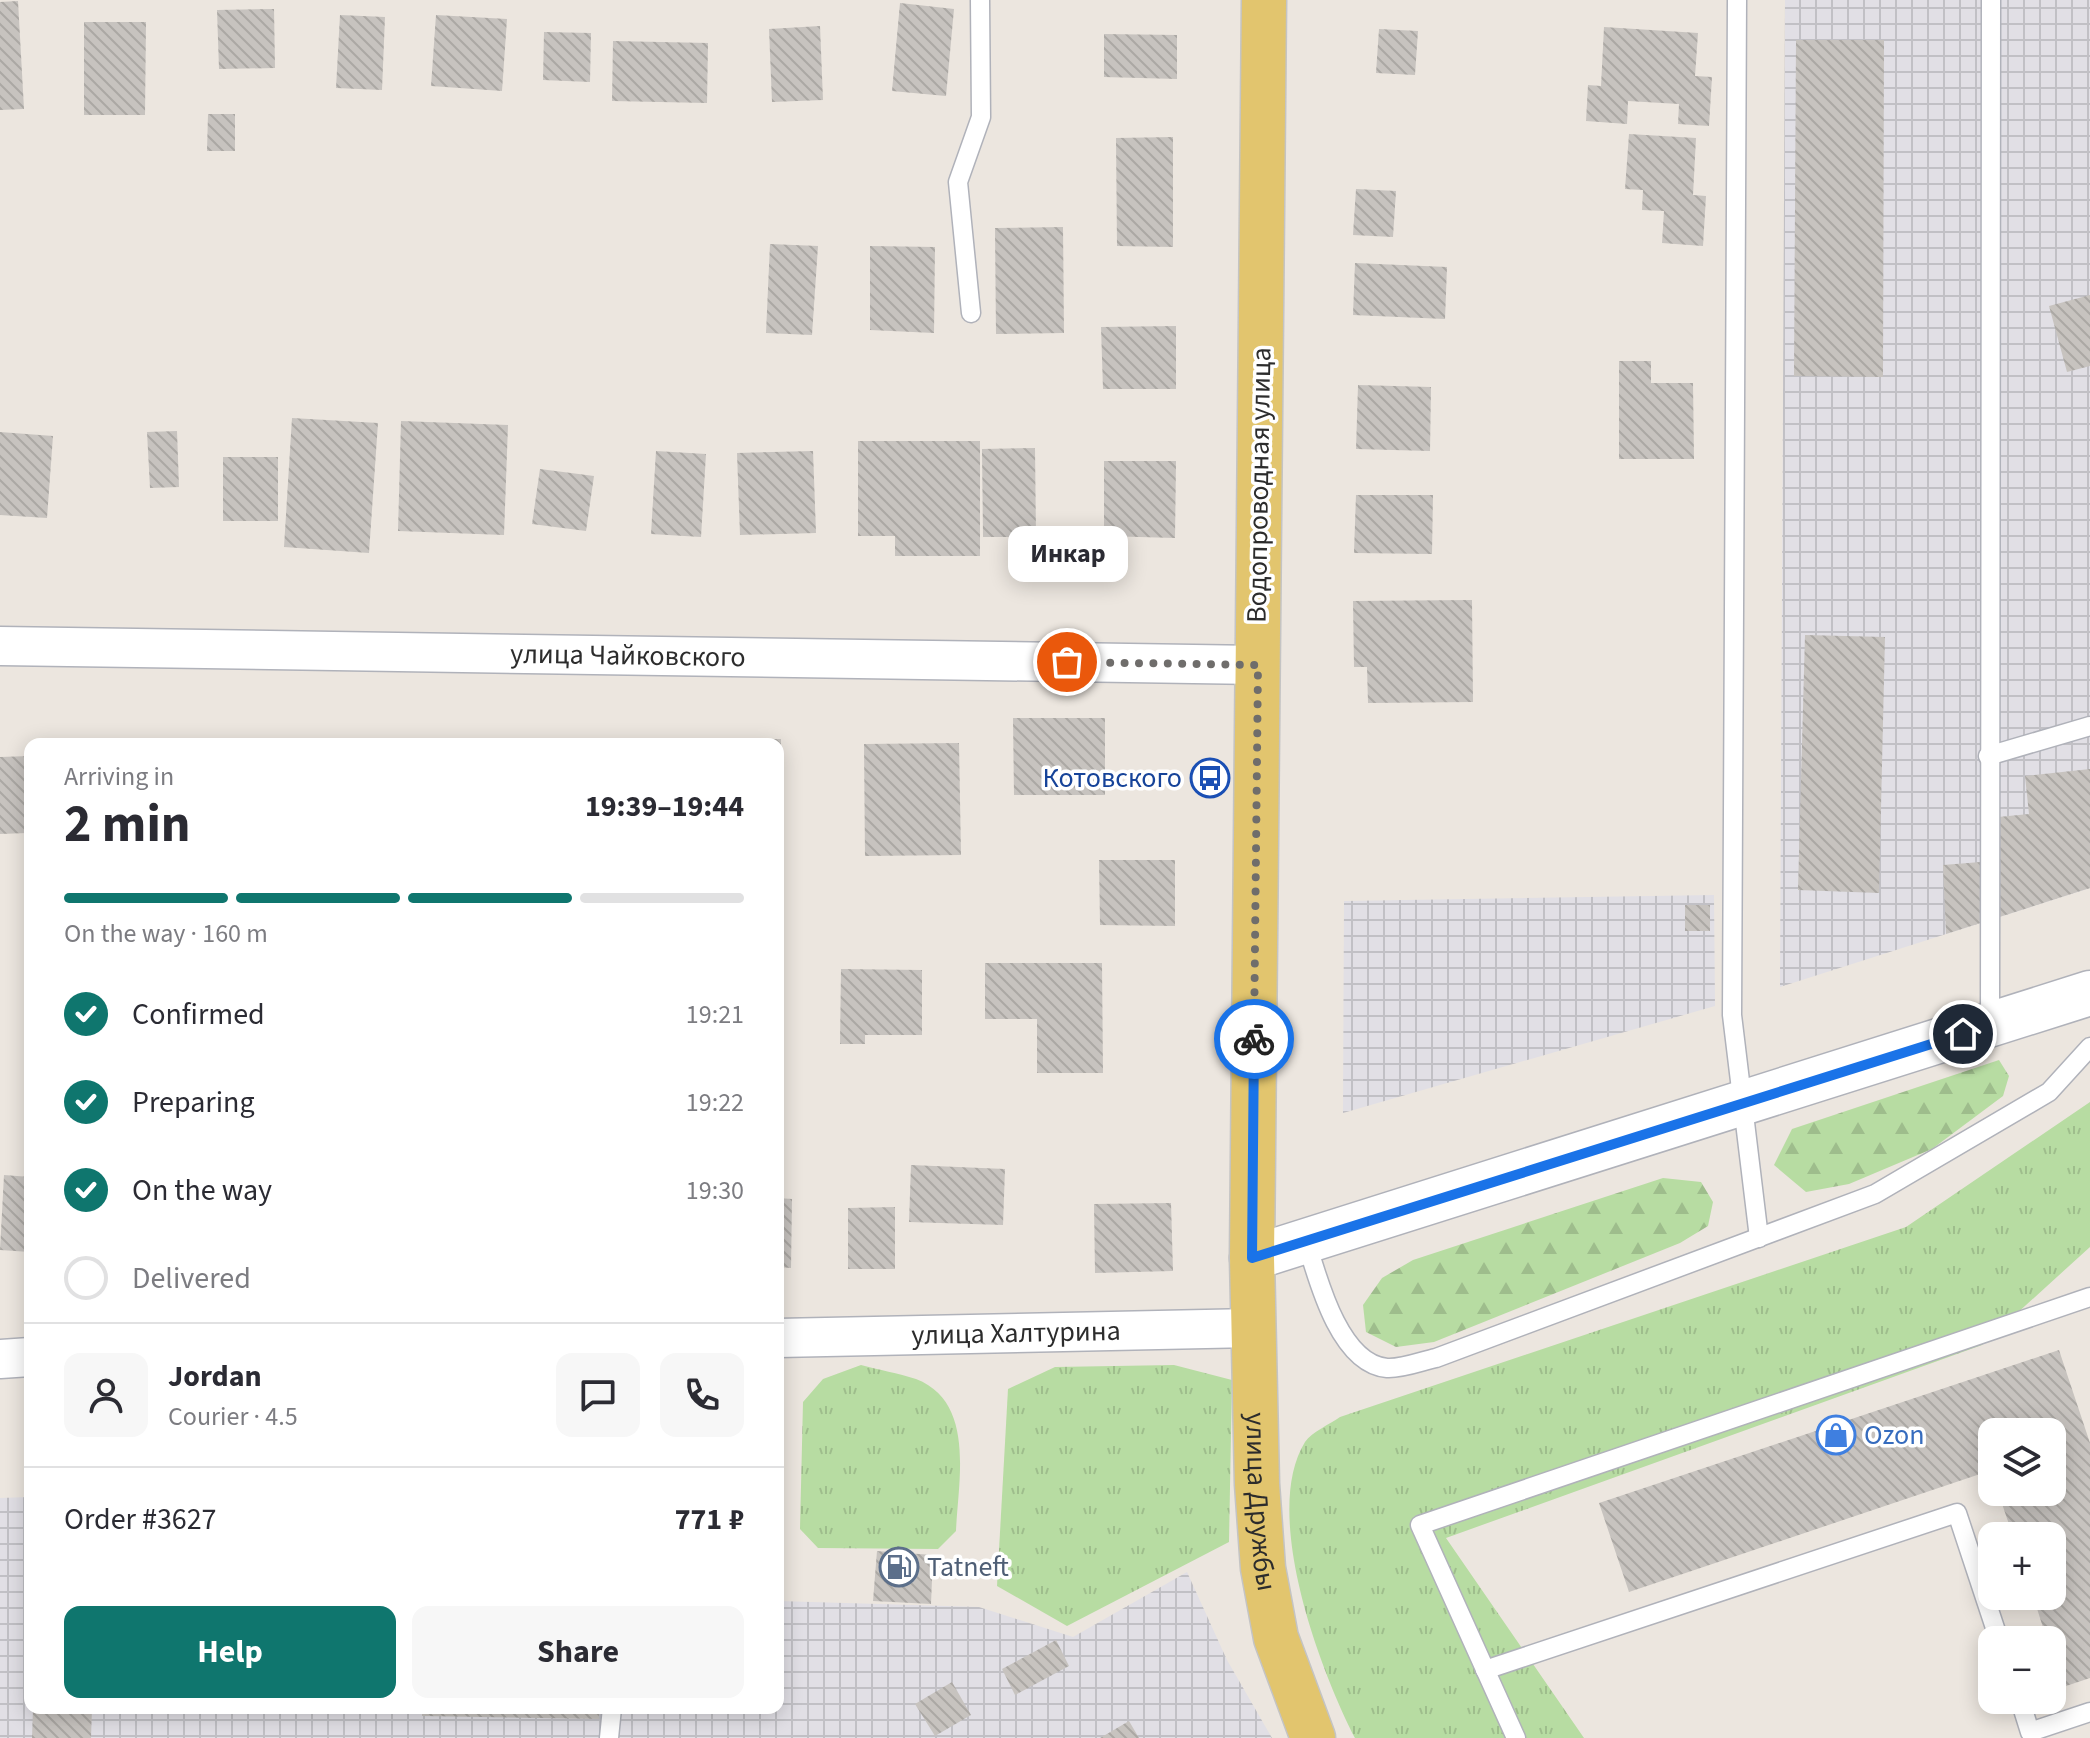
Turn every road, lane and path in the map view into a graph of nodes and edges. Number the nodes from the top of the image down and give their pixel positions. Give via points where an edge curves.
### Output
1 (980, 0) edge
2 (1264, 0) edge
3 (1737, 0) edge
4 (1991, 0) edge
5 (971, 313) dead end
6 (0, 646) edge
7 (1258, 665) junction
8 (2090, 726) edge
9 (1988, 756) junction
10 (2090, 993) edge
11 (1990, 1025) junction
12 (2090, 1047) edge
13 (1744, 1104) junction
14 (1759, 1238) junction
15 (1306, 1240) junction
16 (1252, 1258) junction
17 (2090, 1297) edge
18 (1253, 1328) junction
19 (784, 1338) edge
20 (24, 1357) edge
21 (0, 1359) edge
22 (1994, 1626) edge
23 (1485, 1670) junction
24 (2090, 1712) edge
25 (611, 1714) edge
26 (2024, 1714) edge
27 (609, 1738) edge
28 (1313, 1738) edge
29 (1516, 1738) edge

1 - 5 lane via 981,117 958,182
2 - 7 main road, Водопроводная улица
3 - 13 lane via 1732,1015
4 - 9 lane
6 - 7 street, улица Чайковского
7 - 16 main road, Водопроводная улица
8 - 9 lane
9 - 11 lane
10 - 11 main road
11 - 13 main road
12 - 14 lane via 2049,1092 1875,1194
13 - 14 lane
13 - 15 main road
14 - 15 lane via 1436,1358 1386,1368 1357,1354 1341,1330 1326,1305
15 - 16 main road
16 - 18 main road, улица Дружбы
17 - 23 lane via 1420,1525
18 - 19 street, улица Халтурина
18 - 28 main road, улица Дружбы via 1263,1568 1276,1638
20 - 21 street
22 - 23 lane via 1957,1513
23 - 29 lane
24 - 26 lane via 2030,1732
25 - 27 lane

